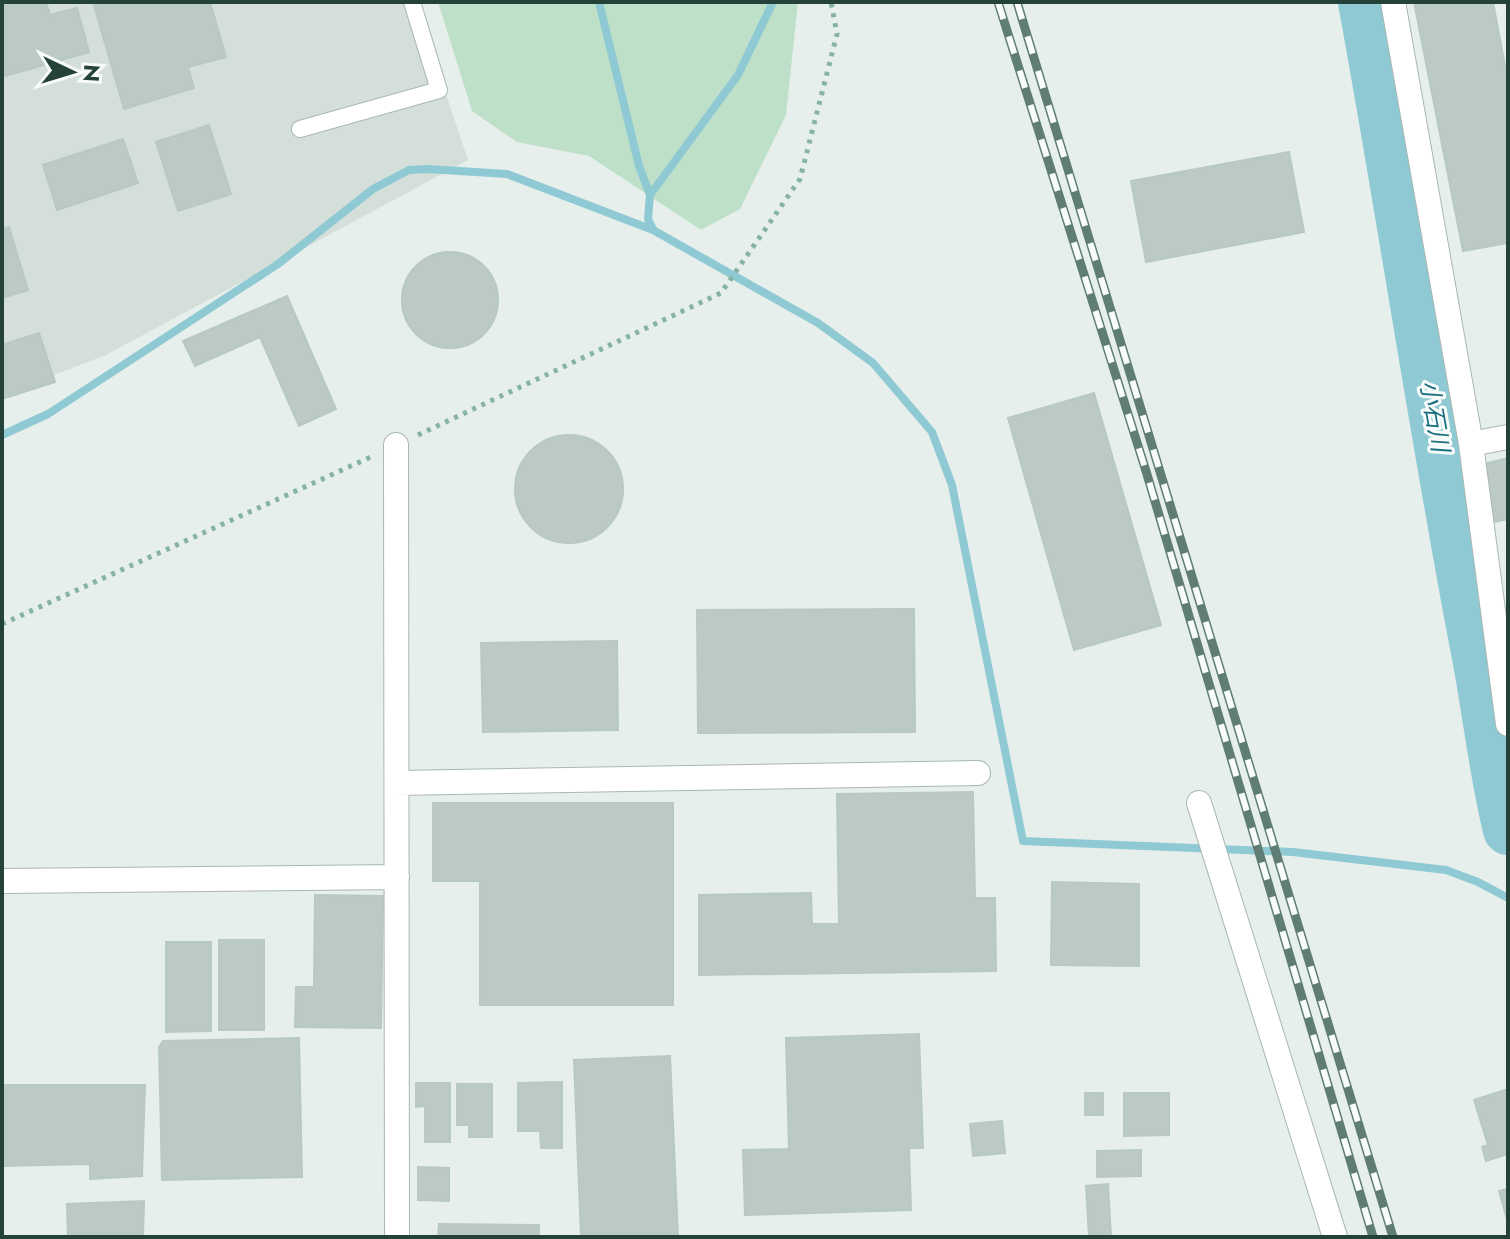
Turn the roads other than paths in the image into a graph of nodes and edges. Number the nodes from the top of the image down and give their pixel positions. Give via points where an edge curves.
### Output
1 (412, 2) edge
2 (1393, 2) edge
3 (300, 129) dead end
4 (1508, 437) edge
5 (1471, 444) junction
6 (396, 445) dead end
7 (1501, 614) edge
8 (1508, 724) edge
9 (978, 773) dead end
10 (397, 783) junction
11 (1199, 803) dead end
12 (397, 877) junction
13 (2, 881) edge
14 (397, 1237) edge
15 (1335, 1237) edge

1 - 3 lane via 439,90
2 - 5 street
4 - 5 street
5 - 7 street
6 - 10 street
7 - 8 street
9 - 10 street
10 - 12 street
11 - 15 street
12 - 13 street
12 - 14 street

